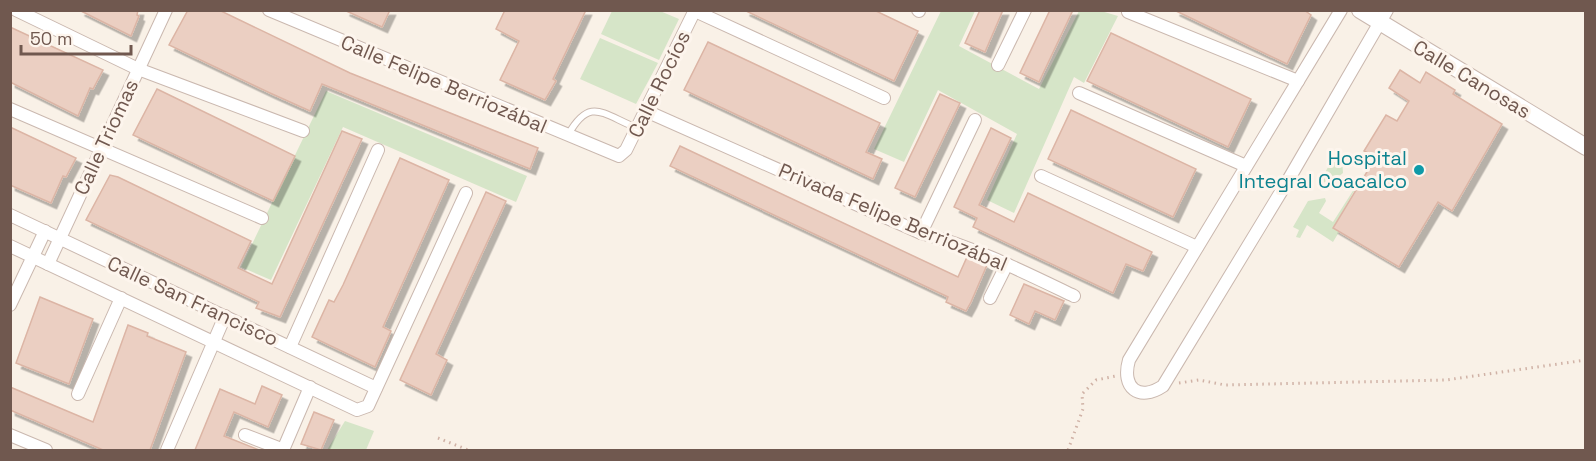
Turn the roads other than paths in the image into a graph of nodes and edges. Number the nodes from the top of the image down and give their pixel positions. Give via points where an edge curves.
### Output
1 (16, 10) edge
2 (166, 10) edge
3 (269, 10) edge
4 (1025, 10) edge
5 (1341, 10) edge
6 (1360, 10) edge
7 (695, 11) edge
8 (1128, 12) dead end
9 (1383, 17) edge
10 (998, 65) dead end
11 (138, 69) junction
12 (1298, 81) junction
13 (1079, 93) dead end
14 (884, 98) dead end
15 (10, 108) edge
16 (646, 111) junction
17 (975, 120) dead end
18 (637, 128) junction
19 (303, 131) dead end
20 (567, 136) junction
21 (1586, 147) edge
22 (99, 149) junction
23 (378, 150) dead end
24 (619, 156) joint
25 (1246, 166) junction
26 (1041, 176) dead end
27 (466, 192) dead end
28 (10, 214) edge
29 (262, 218) dead end
30 (45, 231) junction
31 (921, 233) junction
32 (59, 237) junction
33 (10, 246) edge
34 (1197, 247) junction
35 (33, 257) junction
36 (48, 264) junction
37 (1007, 264) junction
38 (1074, 296) dead end
39 (990, 297) dead end
40 (121, 298) junction
41 (10, 305) edge
42 (225, 316) junction
43 (213, 342) junction
44 (290, 347) junction
45 (310, 387) junction
46 (376, 388) junction
47 (78, 394) dead end
48 (10, 435) edge
49 (245, 435) dead end
50 (46, 450) edge
51 (167, 450) edge
52 (284, 450) edge

1 - 11 street
2 - 11 street, Calle Triomas
3 - 20 street, Calle Felipe Berriozábal
4 - 10 street
5 - 12 street
6 - 9 street, Calle Canosas
7 - 14 street
7 - 16 street, Calle Rocíos
8 - 12 street
9 - 21 street, Calle Canosas
9 - 34 street via 1163,386 1146,393 1136,392 1126,377 1129,360
11 - 19 street
11 - 22 street, Calle Triomas
12 - 25 street
13 - 25 street
15 - 22 street
16 - 18 street, Calle Rocíos
16 - 31 street, Privada Felipe Berriozábal
17 - 31 street
18 - 20 lane via 586,111 578,116
18 - 24 street, Calle Rocíos
20 - 24 street, Calle Felipe Berriozábal
22 - 29 street
22 - 32 street, Calle Triomas
23 - 44 street
25 - 34 street
26 - 34 street
27 - 46 street
28 - 30 street, Calle San Francisco
30 - 32 street, Calle San Francisco
30 - 35 street
31 - 37 street, Privada Felipe Berriozábal
32 - 36 street, Calle Triomas
32 - 42 street, Calle San Francisco
33 - 35 street, Calle San Francisco
35 - 36 street, Calle San Francisco
35 - 41 street
36 - 40 street, Calle San Francisco
37 - 38 street, Privada Felipe Berriozábal
37 - 39 street
40 - 43 street, Calle San Francisco
40 - 47 street
42 - 43 street
42 - 44 street, Calle San Francisco
43 - 45 street, Calle San Francisco
43 - 51 street
44 - 46 street, Calle San Francisco
45 - 46 street, Calle San Francisco via 357,410 363,410
45 - 52 street
48 - 50 street
49 - 52 street

